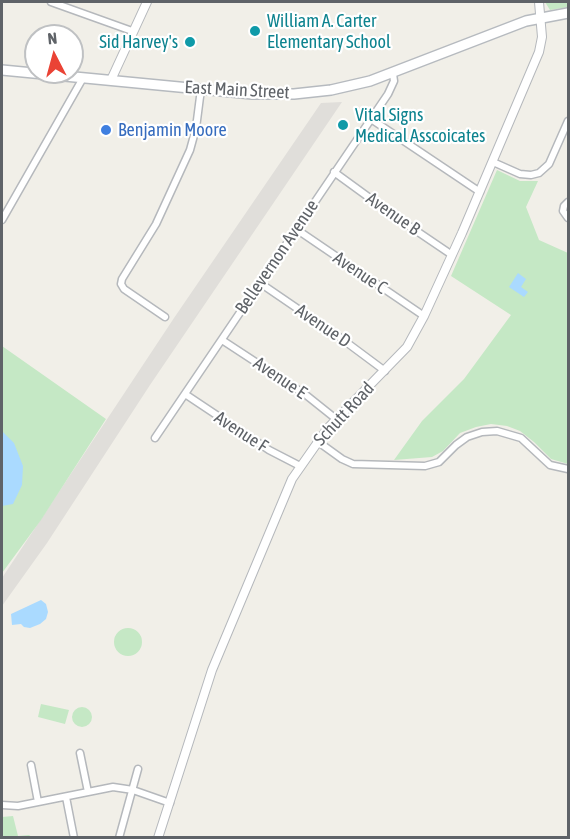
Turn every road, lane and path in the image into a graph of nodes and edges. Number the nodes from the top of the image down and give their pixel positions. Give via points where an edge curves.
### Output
1 (51, 2) edge
2 (147, 2) edge
3 (539, 2) edge
4 (568, 13) edge
5 (542, 18) junction
6 (132, 32) junction
7 (4, 70) edge
8 (24, 72) edge
9 (393, 74) junction
10 (84, 78) edge
11 (2, 80) edge
12 (111, 80) junction
13 (80, 84) edge
14 (201, 89) junction
15 (371, 119) junction
16 (568, 121) edge
17 (492, 162) junction
18 (334, 172) junction
19 (480, 192) junction
20 (568, 202) edge
21 (568, 218) edge
22 (2, 220) edge
23 (296, 230) junction
24 (452, 255) junction
25 (260, 284) junction
26 (424, 316) junction
27 (165, 317) dead end
28 (222, 340) junction
29 (384, 371) junction
30 (185, 394) junction
31 (336, 419) junction
32 (155, 438) dead end
33 (317, 441) junction
34 (300, 466) junction
35 (568, 470) edge
36 (80, 753) dead end
37 (31, 765) dead end
38 (138, 769) dead end
39 (133, 790) junction
40 (87, 792) junction
41 (66, 797) junction
42 (38, 802) junction
43 (170, 803) junction
44 (2, 805) edge
45 (74, 837) edge
46 (119, 837) edge
47 (158, 837) edge

1 - 6 street
2 - 6 street
3 - 5 street, Schutt Road
4 - 5 main road, East Main Street
5 - 9 main road, East Main Street via 500,30
5 - 17 street, Schutt Road via 539,52
6 - 12 street
7 - 8 main road, East Main Street
7 - 11 street
9 - 14 main road, East Main Street via 360,84 294,94
9 - 15 street, Bellevernon Avenue via 392,86
10 - 12 main road, East Main Street
12 - 14 main road, East Main Street
13 - 22 street
14 - 27 street via 190,150 156,224 121,284
15 - 18 street, Bellevernon Avenue
15 - 19 street
16 - 17 street via 549,164 539,172 524,175
17 - 19 street, Schutt Road
18 - 23 street, Bellevernon Avenue
18 - 24 street, Avenue B
19 - 24 street, Schutt Road
20 - 21 street via 563,211
23 - 25 street, Bellevernon Avenue
23 - 26 street, Avenue C
24 - 26 street, Schutt Road
25 - 28 street, Bellevernon Avenue
25 - 29 street, Avenue D
26 - 29 street, Schutt Road via 407,347
28 - 30 street, Bellevernon Avenue
28 - 31 street, Avenue E
29 - 31 street, Schutt Road
30 - 32 street, Bellevernon Avenue
30 - 34 street, Avenue F
31 - 33 street, Schutt Road
33 - 34 street, Schutt Road
33 - 35 street via 353,464 425,466 439,462 467,437 497,431 521,438 550,465
34 - 43 street, Schutt Road via 212,670
36 - 40 street
37 - 42 street
38 - 39 street
39 - 40 street via 113,787
39 - 43 street
39 - 46 street
40 - 41 street
41 - 42 street
41 - 45 street
42 - 44 street
43 - 47 street, Schutt Road

